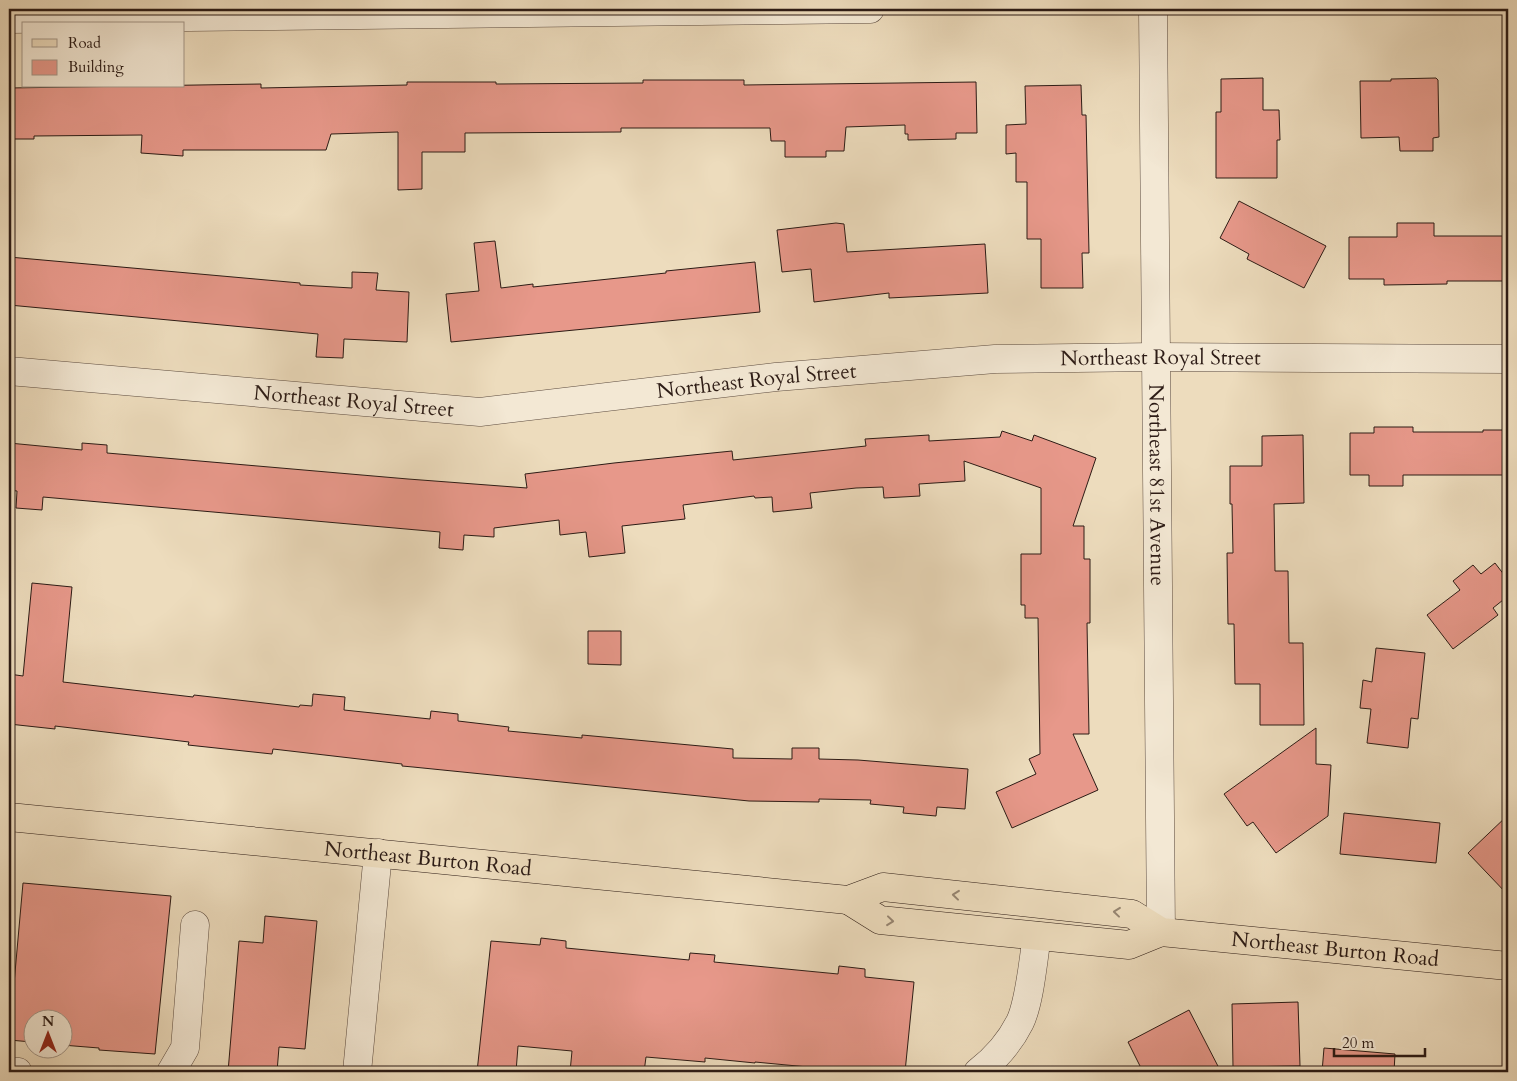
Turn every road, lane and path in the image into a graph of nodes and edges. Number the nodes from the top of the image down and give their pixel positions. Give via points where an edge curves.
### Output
1 (870, 9) edge
2 (1153, 9) edge
3 (9, 19) edge
4 (1156, 357) junction
5 (1508, 358) edge
6 (9, 371) edge
7 (9, 817) edge
8 (378, 853) junction
9 (848, 900) junction
10 (195, 924) dead end
11 (1161, 932) junction
12 (1037, 936) junction
13 (1508, 966) edge
14 (9, 1071) edge
15 (18, 1072) edge
16 (171, 1072) edge
17 (357, 1072) edge
18 (978, 1072) edge

1 - 3 street
2 - 4 street, Northeast 81st Avenue
4 - 5 street, Northeast Royal Street
4 - 6 street, Northeast Royal Street via 995,359 776,377 480,412
4 - 11 street, Northeast 81st Avenue
7 - 8 main road, Northeast Burton Road
8 - 9 main road, Northeast Burton Road
8 - 17 street
11 -> 9 main road, Northeast Burton Road via 1132,914 883,887
9 -> 12 main road, Northeast Burton Road via 880,920
10 - 16 street via 185,1048
11 - 12 main road, Northeast Burton Road via 1129,945
11 - 13 main road, Northeast Burton Road
12 - 18 street via 1020,1022 1003,1049
14 - 15 street

